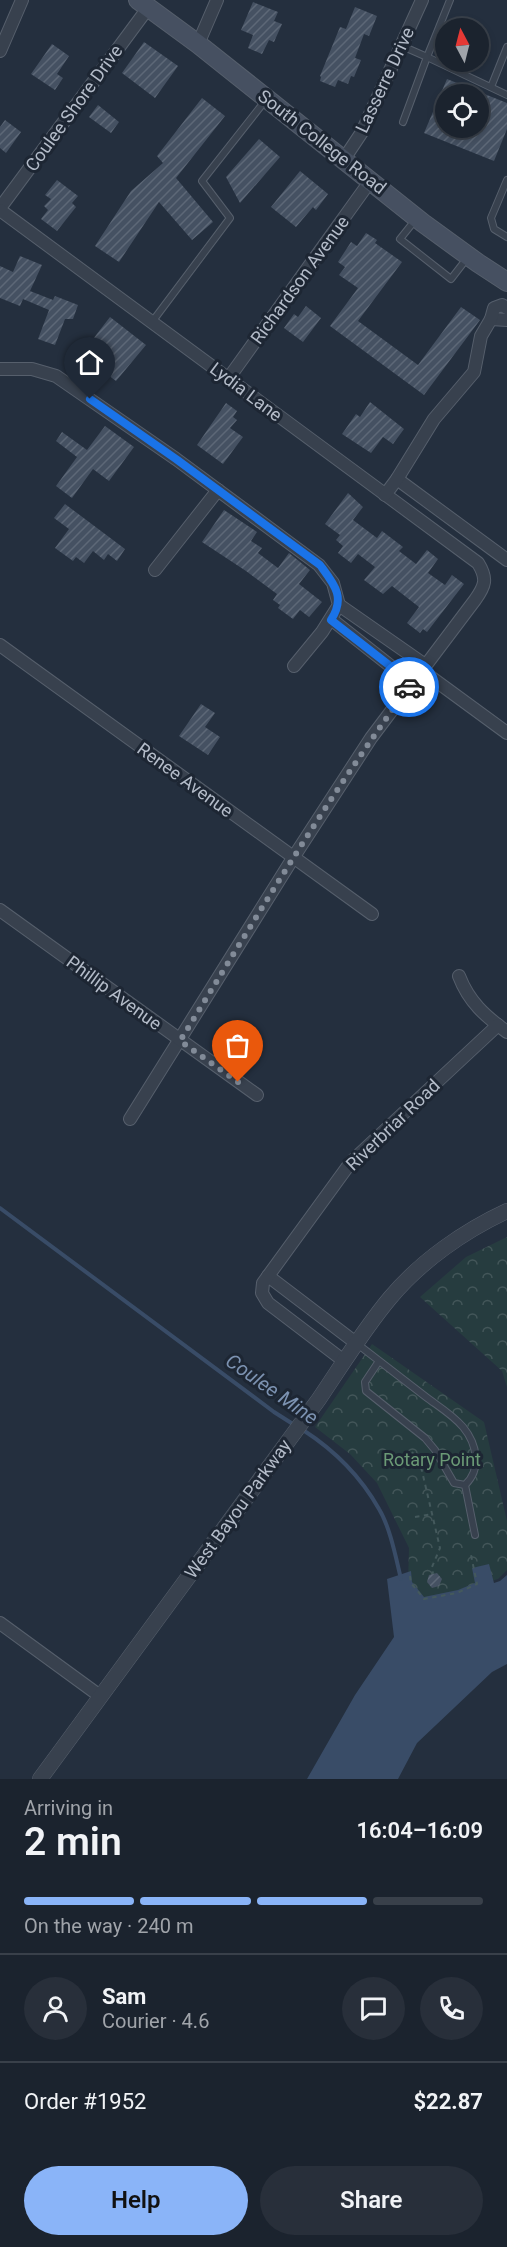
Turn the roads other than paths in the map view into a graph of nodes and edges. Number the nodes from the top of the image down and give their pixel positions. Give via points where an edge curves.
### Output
1 (22, 0) edge
2 (217, 0) edge
3 (422, 0) edge
4 (450, 0) edge
5 (143, 4) edge
6 (198, 44) junction
7 (401, 46) junction
8 (507, 47) edge
9 (0, 51) edge
10 (427, 57) junction
11 (490, 87) junction
12 (507, 95) edge
13 (267, 99) junction
14 (403, 122) dead end
15 (344, 159) junction
16 (371, 180) junction
17 (507, 180) edge
18 (1, 214) edge
19 (417, 217) junction
20 (507, 237) edge
21 (468, 256) junction
22 (507, 282) edge
23 (507, 308) edge
24 (491, 319) junction
25 (507, 320) edge
26 (151, 322) junction
27 (0, 369) edge
28 (228, 379) junction
29 (398, 479) junction
30 (218, 490) junction
31 (385, 495) junction
32 (507, 560) edge
33 (155, 570) dead end
34 (339, 605) junction
35 (331, 620) junction
36 (0, 645) edge
37 (294, 666) dead end
38 (423, 667) junction
39 (412, 683) junction
40 (507, 734) edge
41 (293, 858) junction
42 (0, 910) edge
43 (372, 914) dead end
44 (459, 976) dead end
45 (502, 1029) edge
46 (180, 1041) junction
47 (257, 1095) dead end
48 (130, 1119) dead end
49 (507, 1211) edge
50 (268, 1276) junction
51 (356, 1343) junction
52 (344, 1361) junction
53 (379, 1361) junction
54 (465, 1485) junction
55 (475, 1535) dead end
56 (0, 1623) edge
57 (100, 1696) junction
58 (40, 1779) edge

1 - 9 street
2 - 6 street
3 - 7 street, Lasserre Drive
4 - 10 lane
5 - 6 main road, South College Road
5 - 18 street, Coulee Shore Drive
6 - 13 main road, South College Road
7 - 10 lane
7 - 15 street, Lasserre Drive via 363,132
8 - 11 lane
10 - 11 lane
10 - 14 lane
11 - 12 lane
13 - 15 main road, South College Road
13 - 26 lane via 202,181 230,218
15 - 16 main road, South College Road
16 - 19 main road, South College Road
16 - 28 street, Richardson Avenue
17 - 20 lane via 491,218 494,229
18 - 26 street, Lydia Lane
19 - 21 main road, South College Road
19 - 21 lane via 400,239 451,279
21 - 22 main road, South College Road
23 - 24 street via 497,305
24 - 25 street
24 - 29 street via 481,336 474,372 434,419
26 - 28 street, Lydia Lane
27 - 30 street via 32,369 56,376
28 - 31 street, Lydia Lane
29 - 31 street
29 - 32 street
30 - 33 street
30 - 34 street via 320,565 333,583
31 - 38 street, Lydia Lane via 478,563 486,579 475,600
34 - 35 street
34 - 38 street
35 - 37 street
35 - 39 street
36 - 41 street, Renee Avenue
38 - 39 street
38 - 40 street
39 - 41 street
41 - 43 street, Renee Avenue
41 - 46 street
42 - 46 street, Phillip Avenue
44 - 45 street via 473,1003
45 - 50 street, Riverbriar Road via 351,1162
46 - 47 street, Phillip Avenue
46 - 48 street
49 - 51 street, West Bayou Parkway via 467,1232 412,1276 390,1297
50 - 51 street
50 - 52 street, Riverbriar Road via 262,1293 268,1304
51 - 52 street, West Bayou Parkway
51 - 53 lane
52 - 57 street, West Bayou Parkway
53 - 54 lane via 462,1426 476,1455 474,1477
53 - 54 lane via 365,1382 366,1391 425,1438 454,1484
54 - 55 lane
56 - 57 street
57 - 58 street, West Bayou Parkway

